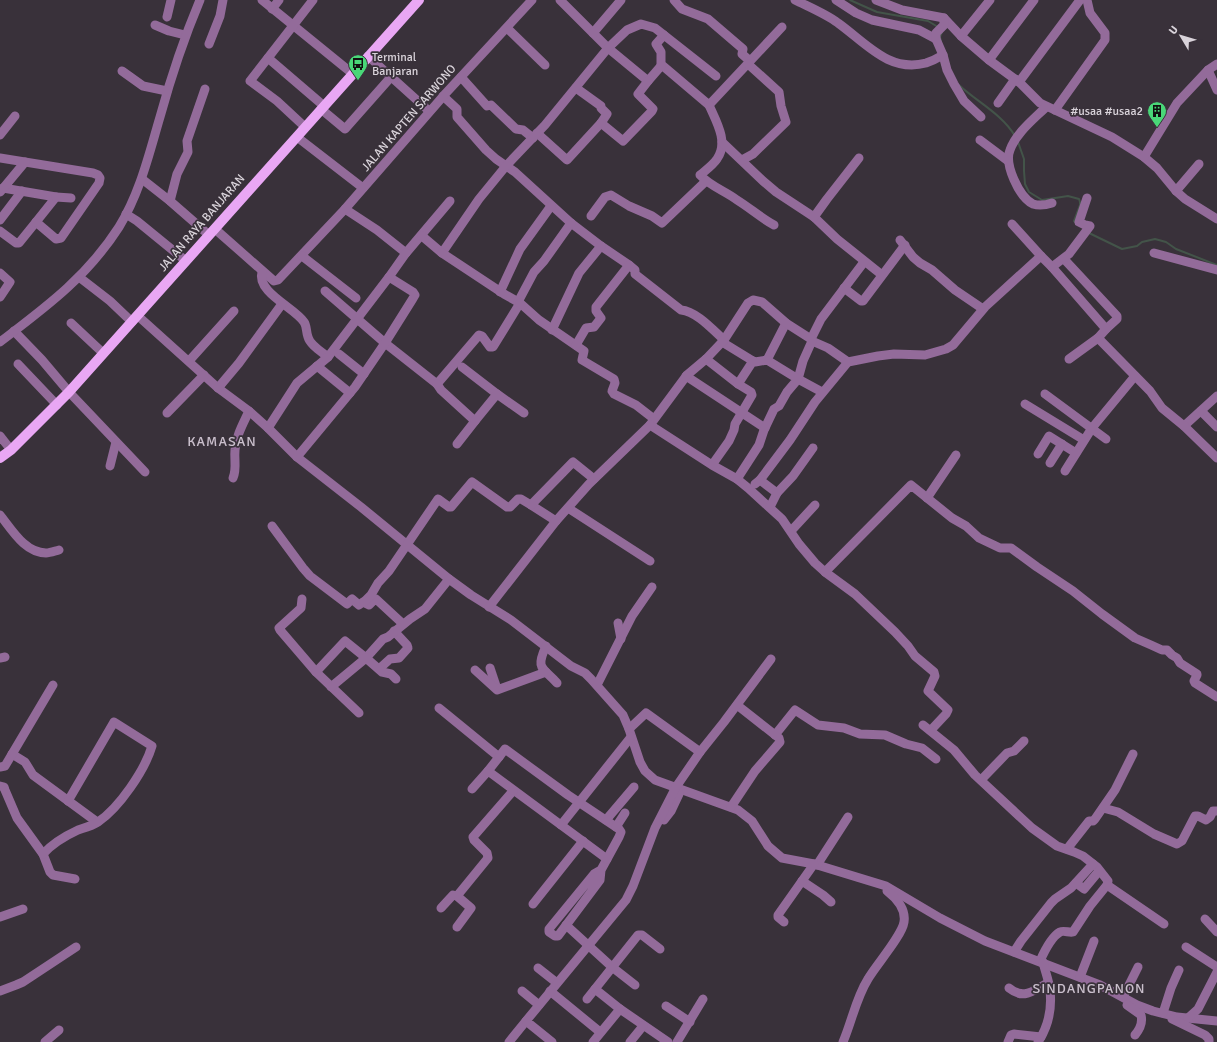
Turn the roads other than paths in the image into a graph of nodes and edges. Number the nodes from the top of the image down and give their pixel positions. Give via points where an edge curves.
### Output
1 (171, 0) edge
2 (200, 0) edge
3 (224, 0) edge
4 (262, 0) edge
5 (279, 0) edge
6 (313, 0) edge
7 (419, 0) edge
8 (532, 0) edge
9 (560, 0) edge
10 (621, 0) edge
11 (674, 0) edge
12 (795, 0) edge
13 (836, 0) edge
14 (876, 0) edge
15 (990, 0) edge
16 (1034, 0) edge
17 (1080, 0) edge
18 (1087, 0) edge
19 (272, 8) junction
20 (167, 17) dead end
21 (944, 22) junction
22 (155, 25) dead end
23 (293, 26) junction
24 (782, 27) dead end
25 (506, 28) junction
26 (593, 33) junction
27 (186, 35) junction
28 (664, 35) junction
29 (936, 36) junction
30 (961, 36) junction
31 (209, 44) dead end
32 (608, 48) junction
33 (943, 55) junction
34 (368, 56) junction
35 (268, 58) junction
36 (989, 60) junction
37 (749, 62) junction
38 (1217, 64) edge
39 (545, 65) dead end
40 (661, 66) junction
41 (1208, 70) junction
42 (122, 71) dead end
43 (353, 74) junction
44 (716, 76) dead end
45 (392, 77) junction
46 (461, 77) junction
47 (648, 81) junction
48 (1017, 81) junction
49 (576, 88) junction
50 (205, 89) dead end
51 (1217, 90) edge
52 (167, 91) junction
53 (443, 96) junction
54 (998, 103) dead end
55 (709, 105) junction
56 (322, 108) junction
57 (1050, 108) junction
58 (429, 111) junction
59 (15, 116) dead end
60 (981, 117) dead end
61 (600, 123) junction
62 (305, 128) junction
63 (0, 134) edge
64 (535, 135) junction
65 (296, 137) junction
66 (980, 140) dead end
67 (722, 142) junction
68 (1144, 157) junction
69 (0, 158) edge
70 (859, 158) dead end
71 (742, 160) junction
72 (1008, 161) junction
73 (24, 162) junction
74 (1199, 164) dead end
75 (506, 166) junction
76 (142, 177) junction
77 (706, 182) junction
78 (363, 188) junction
79 (2, 190) edge
80 (22, 191) junction
81 (1176, 191) junction
82 (56, 197) junction
83 (71, 198) dead end
84 (170, 198) junction
85 (1087, 198) dead end
86 (450, 201) dead end
87 (1052, 203) dead end
88 (551, 206) junction
89 (345, 209) junction
90 (126, 214) junction
91 (591, 216) dead end
92 (814, 217) junction
93 (1217, 219) edge
94 (0, 220) edge
95 (36, 222) junction
96 (571, 223) junction
97 (1012, 224) dead end
98 (774, 225) dead end
99 (0, 231) edge
100 (212, 232) junction
101 (422, 236) junction
102 (601, 246) junction
103 (1154, 252) dead end
104 (406, 253) junction
105 (442, 253) junction
106 (304, 254) junction
107 (1041, 256) junction
108 (1064, 259) junction
109 (186, 261) junction
110 (864, 262) junction
111 (629, 265) junction
112 (1052, 267) junction
113 (1217, 270) edge
114 (0, 274) edge
115 (262, 274) junction
116 (882, 275) junction
117 (79, 277) junction
118 (389, 277) junction
119 (844, 288) junction
120 (325, 291) dead end
121 (1, 292) edge
122 (500, 292) junction
123 (356, 298) dead end
124 (519, 302) junction
125 (282, 304) junction
126 (983, 309) junction
127 (234, 311) dead end
128 (356, 318) junction
129 (135, 319) junction
130 (71, 323) dead end
131 (786, 323) junction
132 (552, 330) junction
133 (1106, 330) junction
134 (14, 331) junction
135 (1098, 338) junction
136 (811, 340) junction
137 (723, 341) junction
138 (0, 342) edge
139 (385, 343) junction
140 (576, 345) junction
141 (103, 354) junction
142 (339, 354) dead end
143 (328, 357) junction
144 (706, 359) junction
145 (1069, 359) dead end
146 (767, 360) junction
147 (189, 361) junction
148 (752, 361) junction
149 (848, 362) junction
150 (18, 364) dead end
151 (317, 366) junction
152 (462, 367) dead end
153 (204, 374) junction
154 (364, 374) junction
155 (686, 376) junction
156 (1135, 376) junction
157 (798, 379) junction
158 (437, 384) junction
159 (738, 384) junction
160 (218, 388) junction
161 (69, 392) junction
162 (822, 392) junction
163 (350, 393) junction
164 (497, 394) junction
165 (1045, 394) dead end
166 (1217, 396) edge
167 (1025, 404) dead end
168 (57, 405) junction
169 (249, 411) junction
170 (1201, 411) junction
171 (524, 412) dead end
172 (167, 413) dead end
173 (741, 413) junction
174 (475, 421) junction
175 (652, 422) junction
176 (1184, 426) junction
177 (1217, 427) edge
178 (268, 428) junction
179 (765, 428) junction
180 (1092, 428) junction
181 (0, 436) edge
182 (1106, 439) dead end
183 (1084, 440) junction
184 (116, 442) junction
185 (457, 444) dead end
186 (1062, 444) junction
187 (813, 448) dead end
188 (12, 450) junction
189 (1076, 453) junction
190 (1038, 454) dead end
191 (956, 455) dead end
192 (1216, 456) edge
193 (296, 457) junction
194 (0, 458) edge
195 (1050, 463) dead end
196 (712, 465) junction
197 (110, 466) dead end
198 (1065, 471) dead end
199 (145, 472) dead end
200 (233, 478) dead end
201 (594, 479) junction
202 (737, 480) junction
203 (760, 480) junction
204 (748, 488) junction
205 (777, 493) junction
206 (927, 498) junction
207 (531, 505) junction
208 (815, 505) dead end
209 (770, 507) junction
210 (568, 508) junction
211 (0, 515) edge
212 (556, 521) junction
213 (272, 526) dead end
214 (791, 531) junction
215 (407, 544) junction
216 (59, 550) dead end
217 (650, 561) dead end
218 (825, 572) junction
219 (449, 579) junction
220 (652, 586) dead end
221 (302, 599) dead end
222 (364, 602) junction
223 (489, 607) junction
224 (618, 623) dead end
225 (403, 624) junction
226 (394, 631) junction
227 (621, 638) junction
228 (546, 646) junction
229 (366, 658) junction
230 (771, 659) dead end
231 (490, 668) dead end
232 (379, 669) junction
233 (475, 670) dead end
234 (316, 672) junction
235 (546, 672) junction
236 (396, 679) dead end
237 (557, 683) dead end
238 (53, 685) dead end
239 (597, 685) junction
240 (331, 687) junction
241 (497, 690) junction
242 (1217, 697) edge
243 (737, 705) junction
244 (439, 708) dead end
245 (359, 713) dead end
246 (630, 733) junction
247 (775, 735) junction
248 (1024, 741) dead end
249 (700, 752) junction
250 (12, 754) junction
251 (1133, 754) dead end
252 (499, 757) junction
253 (936, 759) dead end
254 (0, 767) edge
255 (488, 771) junction
256 (981, 780) junction
257 (0, 786) edge
258 (634, 787) dead end
259 (472, 789) dead end
260 (513, 791) junction
261 (676, 795) junction
262 (68, 801) junction
263 (579, 802) junction
264 (730, 806) junction
265 (1102, 808) junction
266 (1217, 810) edge
267 (626, 813) dead end
268 (848, 817) dead end
269 (606, 820) junction
270 (97, 822) junction
271 (561, 825) junction
272 (616, 826) junction
273 (583, 841) junction
274 (1067, 849) junction
275 (44, 852) junction
276 (607, 859) junction
277 (1096, 868) junction
278 (601, 870) junction
279 (809, 872) junction
280 (75, 880) dead end
281 (881, 885) junction
282 (1107, 885) junction
283 (457, 896) junction
284 (831, 902) dead end
285 (533, 904) dead end
286 (441, 908) dead end
287 (23, 909) dead end
288 (0, 917) edge
289 (1205, 919) dead end
290 (784, 922) dead end
291 (1164, 924) dead end
292 (566, 925) junction
293 (457, 927) dead end
294 (1217, 932) edge
295 (1094, 942) dead end
296 (588, 944) junction
297 (76, 947) dead end
298 (1186, 947) dead end
299 (660, 949) dead end
300 (1014, 952) junction
301 (1041, 962) junction
302 (612, 967) junction
303 (1138, 967) dead end
304 (538, 968) dead end
305 (1217, 968) edge
306 (1179, 970) dead end
307 (1217, 972) edge
308 (1080, 977) junction
309 (557, 983) junction
310 (635, 985) dead end
311 (1049, 987) junction
312 (1009, 988) dead end
313 (595, 989) junction
314 (0, 991) edge
315 (522, 991) dead end
316 (550, 991) junction
317 (1113, 992) junction
318 (1123, 997) junction
319 (587, 998) dead end
320 (703, 999) dead end
321 (539, 1005) junction
322 (666, 1006) dead end
323 (620, 1009) junction
324 (1160, 1013) junction
325 (1188, 1018) junction
326 (526, 1021) junction
327 (1217, 1021) edge
328 (690, 1022) junction
329 (644, 1026) junction
330 (59, 1030) dead end
331 (600, 1032) junction
332 (1135, 1035) dead end
333 (1039, 1040) edge
334 (45, 1042) edge
335 (509, 1042) edge
336 (552, 1042) edge
337 (593, 1042) edge
338 (630, 1042) edge
339 (668, 1042) edge
340 (677, 1042) edge
341 (843, 1042) edge
342 (1008, 1042) edge
343 (1209, 1042) edge

1 - 20 street
2 - 27 street
3 - 31 street
4 - 19 street
5 - 19 street
6 - 23 street
7 - 34 main road, JALAN RAYA BANJARAN
8 - 25 street, JALAN KAPTEN SARWONO
9 - 26 street
10 - 26 street
11 - 37 street via 682,9 708,19 742,49 742,54
12 - 33 street via 837,22 891,62 909,65 926,63
13 - 29 street via 872,20
14 - 21 street
15 - 30 street
16 - 36 street
17 - 48 street
18 - 57 street via 1090,13 1105,33 1105,40
19 - 23 street
21 - 29 street
21 - 30 street
22 - 27 street
23 - 35 street
23 - 43 street
24 - 37 street
25 - 39 street
25 - 46 street, JALAN KAPTEN SARWONO
26 - 32 street
27 - 52 street
28 - 32 street via 655,28 641,24 627,30
28 - 40 street via 656,44 661,52
28 - 44 street
29 - 33 street
30 - 36 street
32 - 47 street
32 - 49 street
33 - 60 street via 947,70 964,101
34 - 43 main road, JALAN RAYA BANJARAN
34 - 45 street
35 - 56 street
35 - 62 street via 250,81 277,101
36 - 48 street
37 - 55 street
37 - 71 street via 779,92 786,122 753,154
38 - 41 street
40 - 47 street
40 - 55 street
41 - 51 street
41 - 68 street via 1177,103
42 - 52 street via 143,86
43 - 56 main road, JALAN RAYA BANJARAN
45 - 56 street via 345,129
45 - 58 street
46 - 53 street, JALAN KAPTEN SARWONO
46 - 64 street via 487,106 491,105 516,129
47 - 61 street via 638,94 653,110 625,139 622,140
48 - 54 street
48 - 57 street via 1034,98
49 - 61 street via 601,106 607,114
49 - 64 street
50 - 84 street via 187,141 188,152 177,174
52 - 76 street
53 - 58 street, JALAN KAPTEN SARWONO
53 - 75 street via 457,109 457,117 486,150
55 - 67 street via 718,124
56 - 62 main road, JALAN RAYA BANJARAN
57 - 68 street via 1112,137
57 - 72 street via 1022,131 1009,152
58 - 78 street, JALAN KAPTEN SARWONO
59 - 63 street
61 - 64 street via 567,160
62 - 65 main road, JALAN RAYA BANJARAN
64 - 75 street
65 - 78 street
65 - 100 main road, JALAN RAYA BANJARAN
66 - 72 street
67 - 71 street
67 - 77 street via 717,160 700,175
68 - 81 street
69 - 73 street
70 - 92 street
71 - 92 street via 776,192
72 - 87 street via 1022,194 1035,204
73 - 79 street
73 - 95 street via 93,173 100,178 61,238 56,239
74 - 81 street
75 - 88 street
75 - 105 street via 469,212
76 - 84 street
76 - 90 street
77 - 91 street via 662,223 611,195 605,197
77 - 98 street
78 - 89 street, JALAN KAPTEN SARWONO
79 - 80 street
80 - 82 street
80 - 94 street
81 - 93 street
82 - 83 street
82 - 95 street
84 - 100 street
85 - 108 street via 1079,222 1090,226
86 - 101 street
88 - 96 street
88 - 122 street via 520,250
89 - 104 street
89 - 106 street, JALAN KAPTEN SARWONO
90 - 109 street
90 - 117 street via 104,248
92 - 110 street
95 - 99 street via 19,243
96 - 102 street
96 - 124 street via 534,272
97 - 107 street
100 - 109 main road, JALAN RAYA BANJARAN
100 - 115 street
101 - 104 street
101 - 105 street
102 - 111 street
102 - 132 street via 579,273
103 - 113 street
104 - 118 street
105 - 122 street
106 - 115 street, JALAN KAPTEN SARWONO via 277,281
106 - 123 street
107 - 112 street
107 - 126 street
108 - 112 street
108 - 133 street via 1117,316
109 - 129 main road, JALAN RAYA BANJARAN
110 - 116 street
110 - 119 street
111 - 137 street via 635,270 635,274 681,310 689,312 709,326
111 - 140 street via 596,307 601,318 593,328 586,328
112 - 133 street
114 - 121 street via 10,282
115 - 125 street via 263,284
116 - 119 street via 863,301
116 - 126 street via 902,242 920,263
117 - 129 street
117 - 134 street
118 - 128 street
118 - 139 street via 415,295
119 - 136 street via 821,319
120 - 128 street
122 - 124 street
124 - 132 street
124 - 158 street via 493,347 479,335
125 - 143 street via 304,321 310,341
125 - 160 street via 239,364
126 - 149 street via 946,349 925,355 894,354
127 - 147 street
128 - 139 street
128 - 143 street
129 - 141 main road, JALAN RAYA BANJARAN
129 - 147 street
130 - 141 street
131 - 136 street
131 - 137 street via 762,302 753,300 748,303
131 - 146 street
132 - 140 street
133 - 135 street
134 - 138 street
134 - 161 street
135 - 145 street
135 - 156 street
136 - 149 street
136 - 157 street
137 - 144 street
137 - 148 street
139 - 154 street
139 - 158 street
140 - 175 street via 584,351 582,360 614,379 612,393 636,405
141 - 161 main road, JALAN RAYA BANJARAN
142 - 154 street
143 - 151 street
144 - 155 street
144 - 159 street
146 - 148 street
146 - 157 street
147 - 153 street
148 - 159 street
149 - 162 street
150 - 168 street
151 - 163 street
151 - 178 street via 298,383
152 - 164 street
153 - 160 street
153 - 172 street
154 - 163 street
155 - 173 street
155 - 175 street
156 - 176 street via 1162,408
156 - 180 street
157 - 162 street
157 - 179 street via 779,406 774,409
158 - 174 street via 440,390
159 - 173 street via 752,394
160 - 169 street
161 - 168 main road, JALAN RAYA BANJARAN
161 - 184 street
162 - 203 street
163 - 193 street
164 - 171 street
164 - 174 street
165 - 180 street
166 - 170 street
167 - 183 street
168 - 188 main road, JALAN RAYA BANJARAN
169 - 178 street
169 - 200 street via 238,437
170 - 176 street
170 - 177 street
173 - 179 street
173 - 196 street via 729,441
174 - 185 street
175 - 196 street
175 - 201 street
176 - 192 street
178 - 193 street
179 - 202 street via 759,445
180 - 182 street
180 - 183 street
181 - 188 street
183 - 189 street
184 - 197 street
184 - 199 street
186 - 189 street
186 - 190 street via 1049,436
186 - 195 street
187 - 205 street
188 - 194 main road, JALAN RAYA BANJARAN
189 - 198 street
191 - 206 street
193 - 215 street
196 - 202 street
201 - 207 street via 573,462
201 - 210 street
202 - 204 street
203 - 204 street
203 - 205 street
204 - 209 street
205 - 209 street
206 - 218 street via 911,485
206 - 242 street via 979,538 1000,548 1011,548 1135,638 1168,650 1180,663 1198,675 1195,683
207 - 212 street
207 - 215 street via 518,499 507,507 472,482 451,507 436,500
208 - 214 street
209 - 214 street
210 - 212 street
210 - 217 street
211 - 216 street via 28,547 47,553
212 - 223 street
213 - 222 street via 310,576 347,604 352,599 359,605
214 - 218 street via 799,544
215 - 219 street
215 - 222 street
218 - 256 street via 855,594 934,672 935,676 928,691 948,710 927,728 954,750
219 - 223 street
219 - 225 street via 422,611
220 - 227 street
221 - 234 street via 301,608 279,628
222 - 225 street via 369,605 376,600
223 - 228 street
224 - 227 street
225 - 226 street
226 - 229 street
226 - 232 street via 408,648 399,658 390,659
227 - 239 street
228 - 235 street via 540,659 540,665
228 - 239 street via 571,666 585,673
229 - 232 street
229 - 234 street via 345,641
229 - 240 street
230 - 243 street
231 - 241 street
232 - 236 street
233 - 241 street
234 - 240 street
235 - 237 street
235 - 241 street
238 - 250 street
239 - 246 street via 623,715
240 - 245 street
243 - 247 street
243 - 249 street
244 - 252 street
246 - 249 street via 646,713
246 - 261 street via 645,771
246 - 263 street via 612,761
247 - 253 street via 795,710 818,725 844,728 860,734 886,735 922,748
247 - 264 street via 780,742
248 - 256 street via 1014,751 1007,753
249 - 261 street
250 - 254 street via 4,767
250 - 262 street via 25,762 33,776
251 - 265 street
252 - 255 street
252 - 263 street via 505,750
255 - 259 street
255 - 260 street
256 - 274 street via 1032,828 1057,846
257 - 275 street via 4,787 16,818
258 - 269 street
260 - 271 street
260 - 283 street via 473,837 488,853 488,858
261 - 264 street
261 - 296 street via 655,828 629,895
262 - 270 street
262 - 270 street via 114,722 151,744 152,747 139,775 115,806
263 - 269 street
263 - 271 street
264 - 279 street via 752,821 768,846 778,856
265 - 266 street via 1118,812 1154,834 1177,844 1182,841 1195,816 1206,820
265 - 274 street via 1094,821 1089,821
267 - 272 street
268 - 279 street
269 - 272 street
270 - 275 street via 63,838
271 - 273 street
272 - 276 street via 621,832 620,837
273 - 276 street
273 - 285 street
274 - 277 street via 1083,856
275 - 280 street via 51,874
276 - 278 street
277 - 282 street via 1108,881
277 - 300 street via 1051,902
278 - 292 street via 600,880
278 - 292 street via 594,874 548,931 557,937
279 - 281 street
279 - 284 street via 823,895
279 - 290 street via 778,914
281 - 300 street via 953,925
281 - 341 street via 902,908 903,924 867,980
282 - 291 street
282 - 301 street via 1073,932 1062,931 1051,941
283 - 286 street via 453,895
283 - 293 street via 471,908
287 - 288 street
289 - 294 street
292 - 296 street
295 - 308 street
296 - 302 street
296 - 309 street
297 - 314 street via 23,982
298 - 305 street
299 - 302 street via 642,935 638,935
300 - 301 street
301 - 308 street
301 - 311 street
302 - 310 street
302 - 313 street
303 - 318 street
304 - 309 street
306 - 324 street
307 - 325 street via 1198,1010
308 - 317 street
309 - 316 street
311 - 312 street via 1025,994 1016,993
311 - 333 street via 1048,1020
313 - 319 street
313 - 323 street
315 - 321 street
316 - 321 street
316 - 331 street
317 - 318 street
317 - 332 street via 1119,1001 1141,1016 1141,1027
318 - 324 street
320 - 328 street
321 - 326 street
322 - 328 street
323 - 329 street
323 - 331 street
324 - 325 street
324 - 343 street via 1205,1035
325 - 327 street
326 - 335 street
326 - 336 street
328 - 340 street
329 - 338 street
329 - 339 street
330 - 334 street
331 - 337 street
333 - 342 street via 1014,1034

